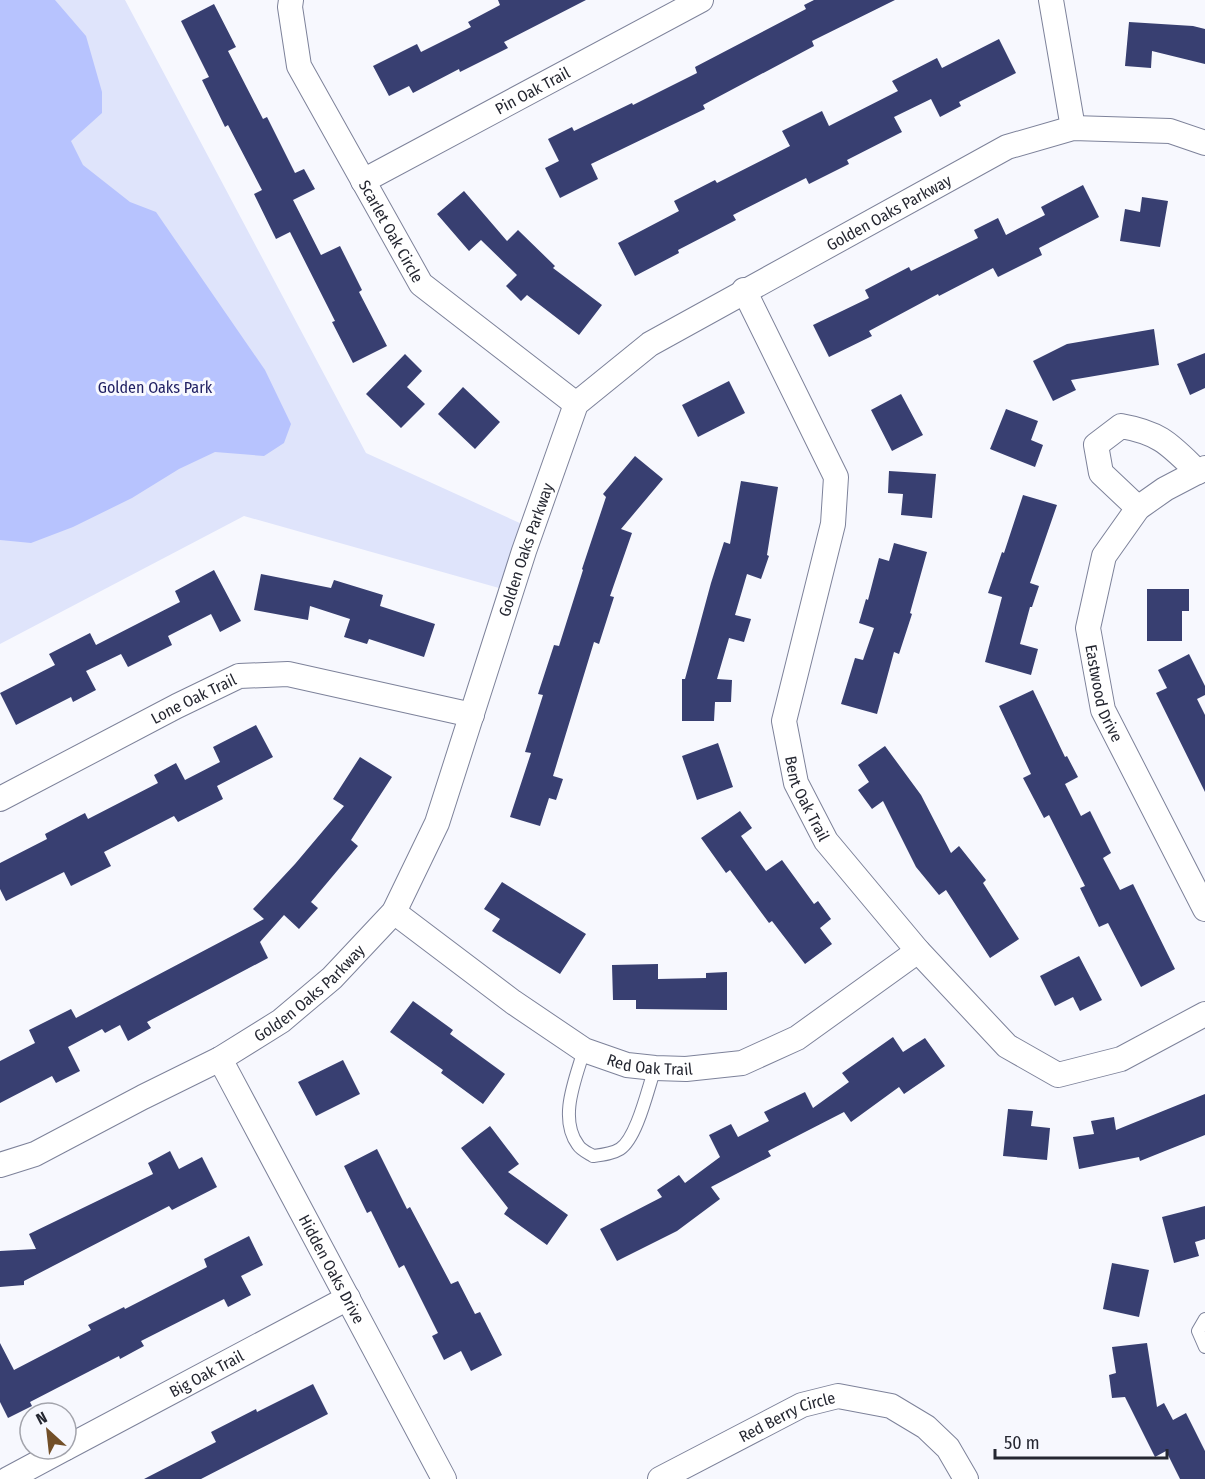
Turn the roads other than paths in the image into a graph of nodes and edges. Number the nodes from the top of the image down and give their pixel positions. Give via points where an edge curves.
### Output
1 (291, 0) edge
2 (701, 0) edge
3 (1051, 0) edge
4 (1073, 128) junction
5 (1205, 143) edge
6 (363, 181) junction
7 (744, 290) junction
8 (576, 404) junction
9 (1202, 470) edge
10 (1138, 508) junction
11 (472, 715) junction
12 (0, 799) edge
13 (1205, 909) edge
14 (394, 912) junction
15 (918, 951) junction
16 (1205, 1014) edge
17 (584, 1050) junction
18 (220, 1059) junction
19 (655, 1068) junction
20 (0, 1165) edge
21 (348, 1298) junction
22 (1205, 1319) edge
23 (1205, 1347) edge
24 (78, 1442) edge
25 (42, 1461) edge
26 (8, 1479) edge
27 (444, 1479) edge
28 (660, 1479) edge
29 (966, 1479) edge

1 - 6 street, Scarlet Oak Circle via 299,66
2 - 6 street, Pin Oak Trail
3 - 4 street
4 - 5 street, Golden Oaks Parkway via 1170,131
4 - 7 street, Golden Oaks Parkway via 1007,147
6 - 8 street, Scarlet Oak Circle via 421,284
7 - 8 street, Golden Oaks Parkway via 650,344
7 - 15 street, Bent Oak Trail via 836,477 833,524 784,721 796,783 826,841
8 - 11 street, Golden Oaks Parkway
9 - 10 street, Eastwood Drive
9 - 10 street via 1164,439 1121,426 1096,445 1101,474
10 - 13 street, Eastwood Drive via 1104,556 1088,628 1103,710
11 - 12 street, Lone Oak Trail via 288,674 239,676
11 - 14 street, Golden Oaks Parkway via 437,823
14 - 17 street, Red Oak Trail
14 - 18 street, Golden Oaks Parkway via 332,978 281,1022
15 - 16 street, Bent Oak Trail via 1007,1046 1058,1075 1121,1059
15 - 19 street, Red Oak Trail via 797,1038 742,1063
17 - 19 street, Red Oak Trail via 627,1065
17 - 19 lane via 569,1104 571,1128 578,1146 593,1156 621,1149 630,1139
18 - 20 street, Golden Oaks Parkway via 35,1154
18 - 21 street, Hidden Oaks Drive
21 - 24 street, Big Oak Trail
21 - 27 street, Hidden Oaks Drive
22 - 23 lane via 1198,1331
25 - 26 street, Big Oak Trail
28 - 29 street, Red Berry Circle via 802,1405 838,1396 891,1406 926,1427 948,1448

